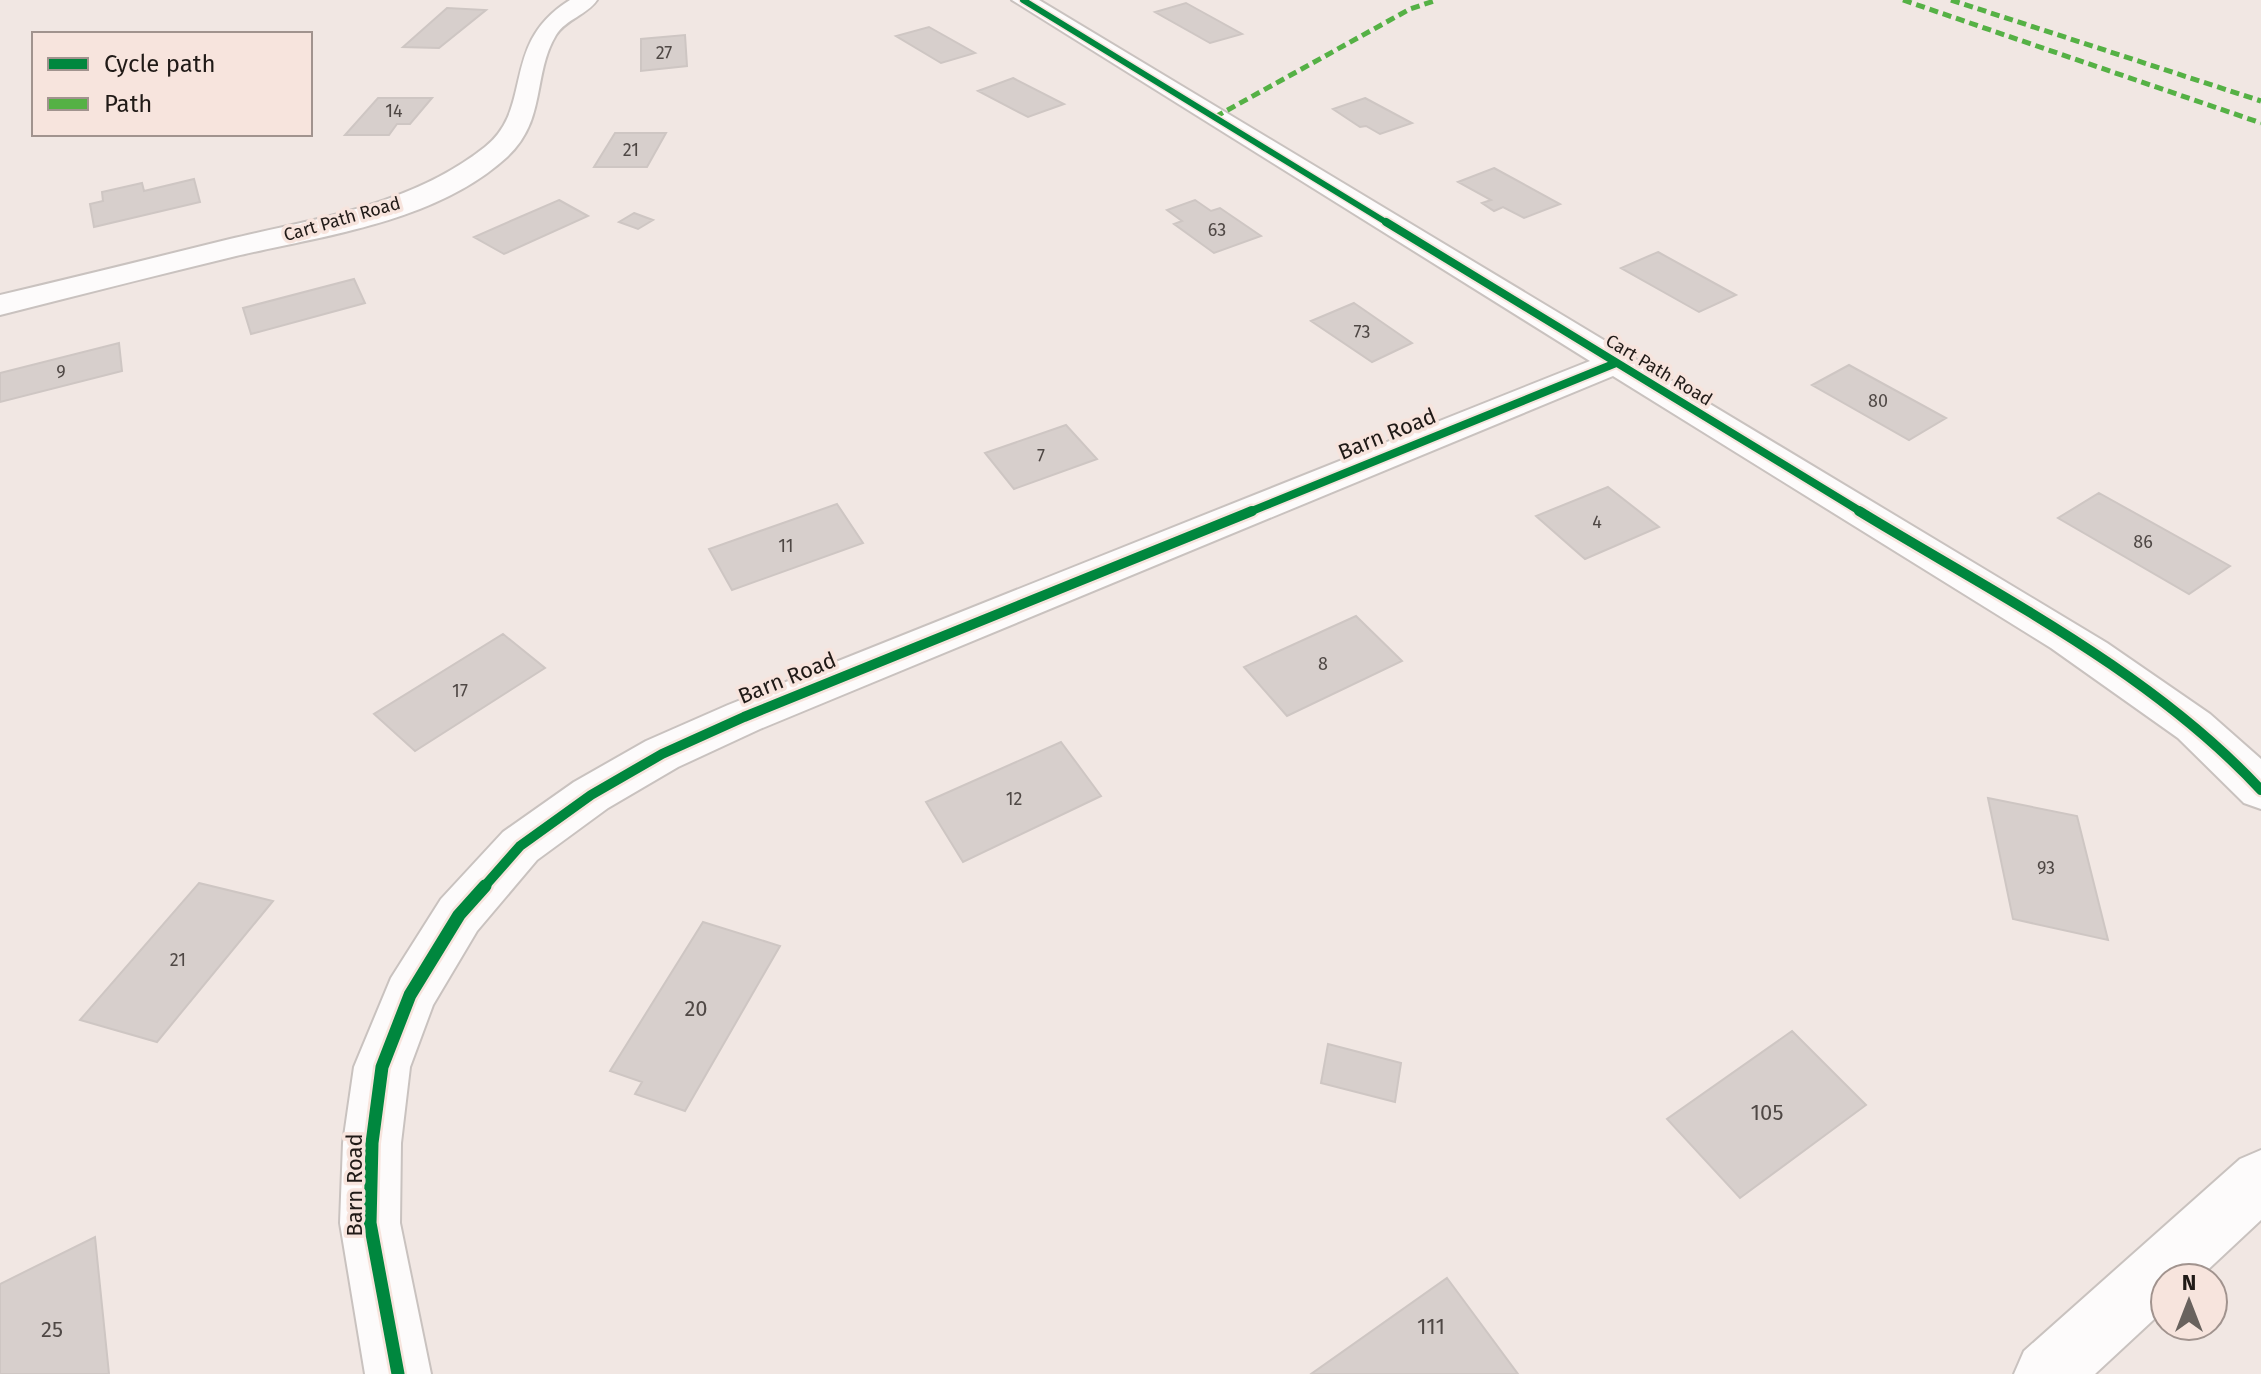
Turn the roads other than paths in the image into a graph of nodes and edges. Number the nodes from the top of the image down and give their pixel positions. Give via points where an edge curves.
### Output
1 (586, 0) edge
2 (1023, 0) edge
3 (0, 305) edge
4 (1616, 363) junction
5 (2261, 790) edge
6 (2261, 1180) edge
7 (398, 1374) edge
8 (2047, 1374) edge

1 - 3 street, Cart Path Road via 544,35 522,119 512,134 452,181 343,221
2 - 4 street, Cart Path Road
4 - 5 street, Cart Path Road via 2142,686 2202,731
4 - 7 street, Barn Road via 744,717 614,781 520,846 459,915 410,995 382,1067 372,1143 370,1223
6 - 8 street

